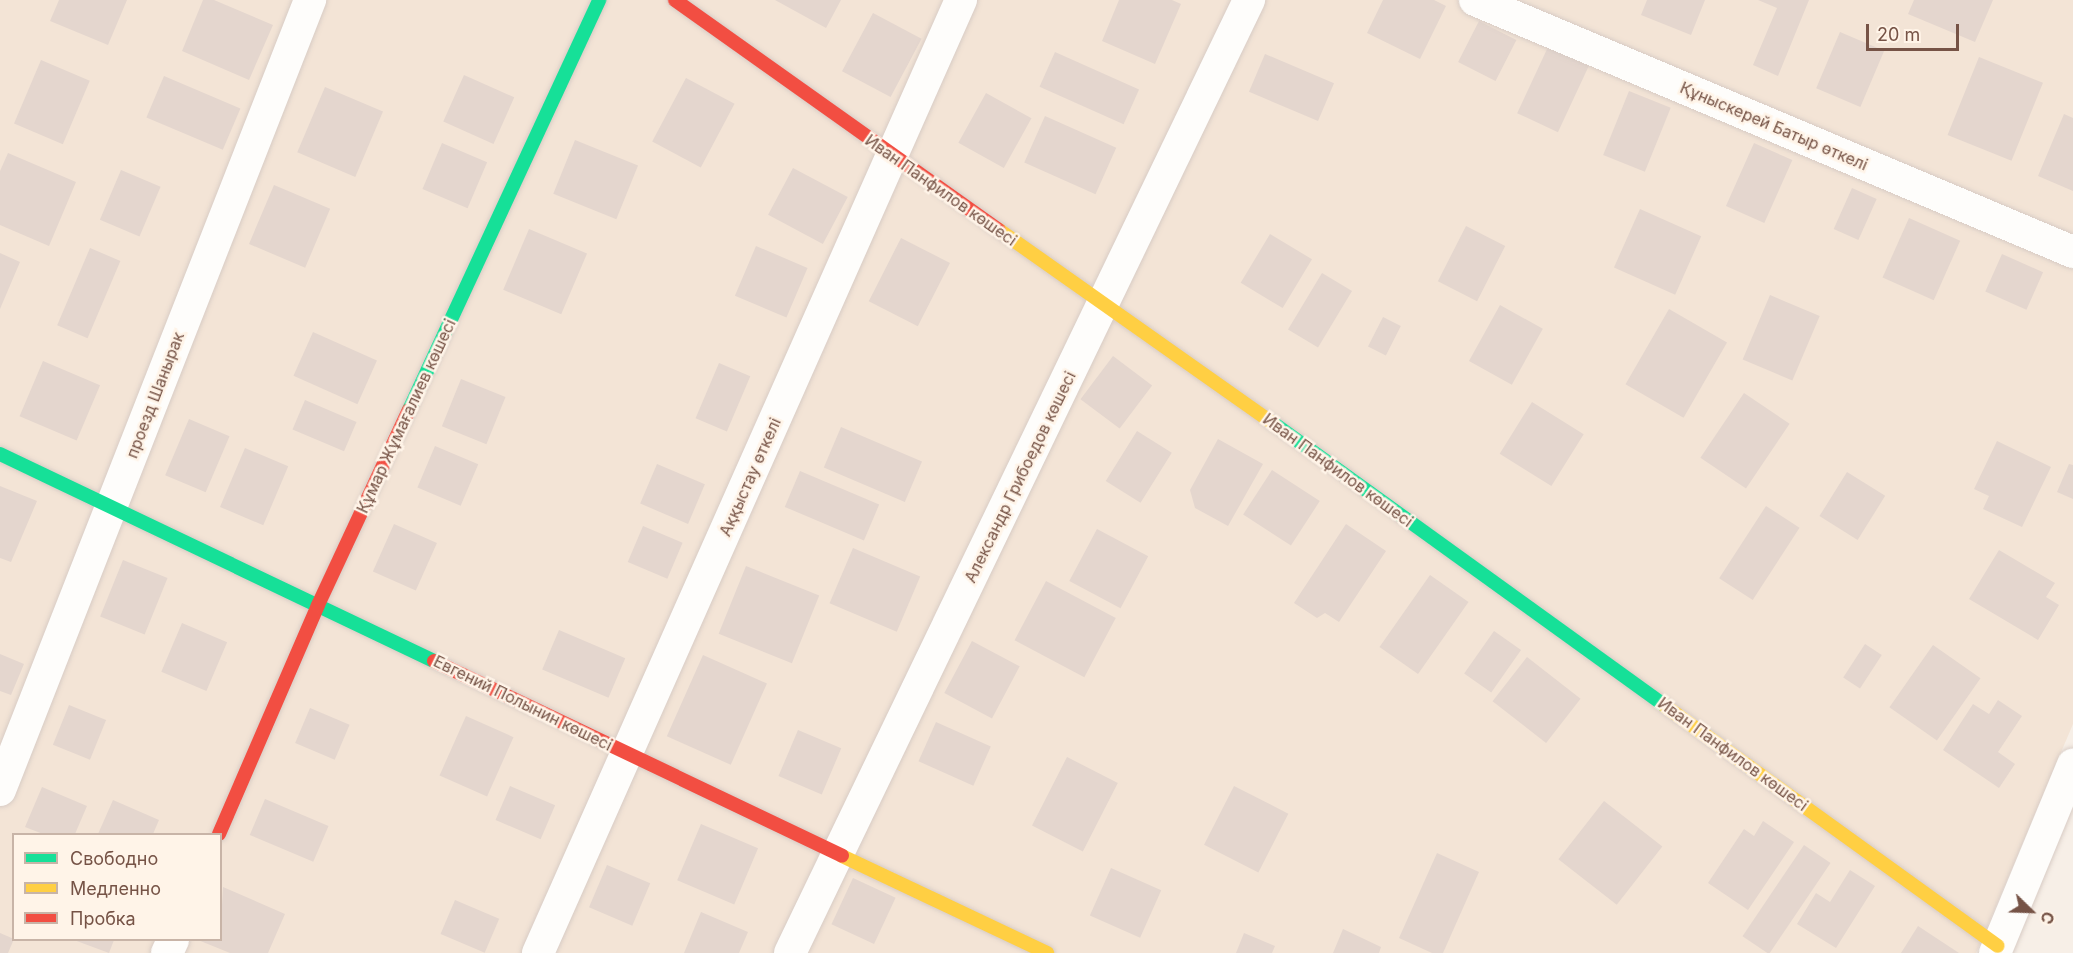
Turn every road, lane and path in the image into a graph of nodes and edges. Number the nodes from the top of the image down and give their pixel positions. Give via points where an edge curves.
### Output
1 (310, 0) edge
2 (599, 0) edge
3 (675, 0) edge
4 (961, 0) edge
5 (1249, 0) edge
6 (1475, 0) edge
7 (892, 157) junction
8 (2073, 252) edge
9 (1104, 302) junction
10 (0, 454) edge
11 (111, 507) junction
12 (318, 605) junction
13 (627, 753) junction
14 (2073, 765) edge
15 (0, 790) edge
16 (219, 833) edge
17 (838, 854) junction
18 (1996, 949) edge
19 (538, 953) edge
20 (790, 953) edge
21 (1047, 953) edge

1 - 11 street, проезд Шанырак
2 - 12 street, Құмар Жұмағалиев көшесі
3 - 7 street, Иван Панфилов көшесі
4 - 7 street, Аққыстау өткелі
5 - 9 street, Александр Грибоедов көшесі
6 - 8 street, Құныскерей Батыр өткелі
7 - 9 street, Иван Панфилов көшесі
7 - 13 street, Аққыстау өткелі
9 - 17 street, Александр Грибоедов көшесі
9 - 18 street, Иван Панфилов көшесі
10 - 11 street, Евгений Полынин көшесі
11 - 12 street, Евгений Полынин көшесі
11 - 15 street, проезд Шанырак
12 - 13 street, Евгений Полынин көшесі
12 - 16 street, Құмар Жұмағалиев көшесі
13 - 17 street, Евгений Полынин көшесі
13 - 19 street, Аққыстау өткелі
14 - 18 street
17 - 20 street, Александр Грибоедов көшесі
17 - 21 street, Евгений Полынин көшесі

